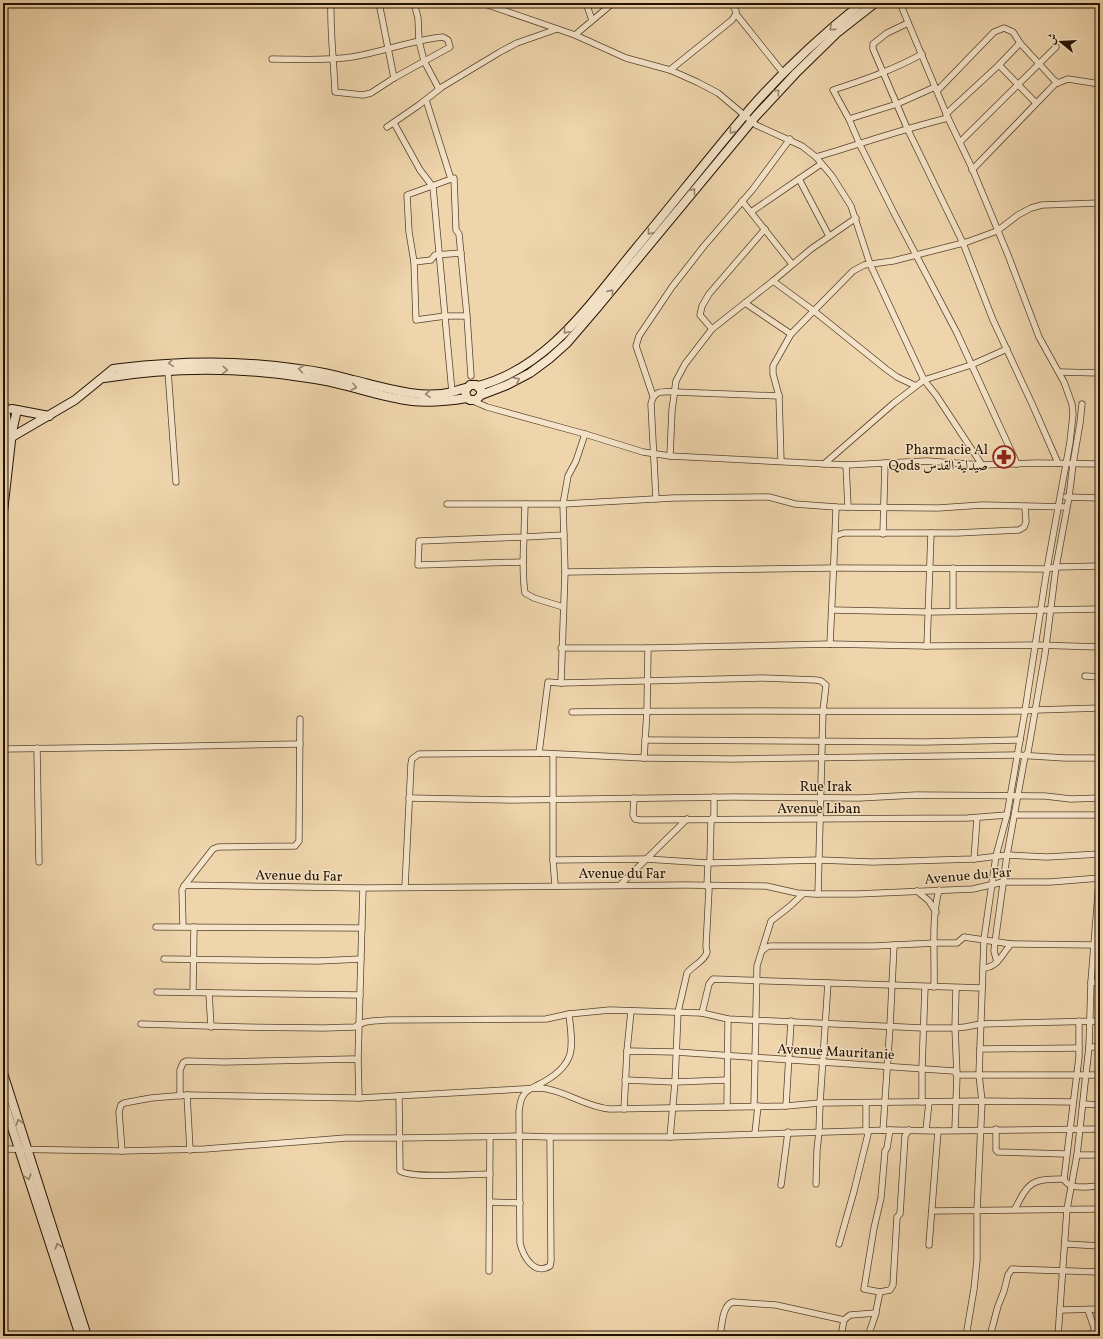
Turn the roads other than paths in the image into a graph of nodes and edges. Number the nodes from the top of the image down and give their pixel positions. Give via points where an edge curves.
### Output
1 (331, 3) edge
2 (379, 3) edge
3 (414, 3) edge
4 (482, 3) edge
5 (586, 3) edge
6 (613, 3) edge
7 (731, 3) edge
8 (862, 3) edge
9 (875, 3) edge
10 (900, 3) edge
11 (607, 5) edge
12 (736, 14) junction
13 (592, 20) junction
14 (908, 23) junction
15 (557, 29) junction
16 (575, 35) junction
17 (419, 41) junction
18 (1020, 43) junction
19 (1056, 47) dead end
20 (389, 49) junction
21 (922, 54) junction
22 (272, 58) dead end
23 (334, 58) junction
24 (424, 61) junction
25 (1040, 63) junction
26 (999, 65) junction
27 (670, 70) junction
28 (884, 73) junction
29 (784, 74) junction
30 (394, 78) junction
31 (1058, 83) junction
32 (1100, 84) edge
33 (1018, 85) junction
34 (439, 89) junction
35 (936, 89) junction
36 (426, 100) junction
37 (1036, 103) junction
38 (897, 104) junction
39 (947, 116) junction
40 (748, 118) junction
41 (849, 119) junction
42 (394, 123) junction
43 (387, 127) dead end
44 (907, 128) junction
45 (790, 139) junction
46 (960, 142) junction
47 (860, 144) junction
48 (816, 157) junction
49 (821, 164) junction
50 (972, 170) junction
51 (451, 179) junction
52 (799, 180) junction
53 (432, 186) junction
54 (742, 201) junction
55 (1100, 203) edge
56 (751, 212) junction
57 (856, 218) junction
58 (765, 229) junction
59 (997, 230) junction
60 (829, 236) junction
61 (963, 243) junction
62 (461, 253) junction
63 (439, 254) junction
64 (917, 255) junction
65 (414, 262) junction
66 (792, 264) junction
67 (870, 264) junction
68 (773, 281) junction
69 (745, 303) junction
70 (814, 311) junction
71 (445, 316) junction
72 (468, 316) junction
73 (712, 329) junction
74 (791, 334) junction
75 (1007, 349) junction
76 (971, 365) junction
77 (168, 371) junction
78 (1060, 372) junction
79 (1100, 373) edge
80 (103, 378) junction
81 (924, 380) junction
82 (472, 384) junction
83 (916, 386) junction
84 (452, 392) junction
85 (675, 392) junction
86 (653, 396) junction
87 (779, 396) junction
88 (475, 398) junction
89 (1082, 404) dead end
90 (4, 407) edge
91 (17, 410) junction
92 (49, 416) junction
93 (585, 434) junction
94 (8, 439) junction
95 (654, 453) junction
96 (3, 455) edge
97 (670, 456) junction
98 (781, 461) junction
99 (885, 463) junction
100 (1058, 463) junction
101 (1066, 463) junction
102 (824, 464) junction
103 (1016, 464) junction
104 (1072, 464) junction
105 (1100, 464) edge
106 (846, 465) junction
107 (982, 465) junction
108 (176, 482) dead end
109 (1061, 496) junction
110 (1069, 497) junction
111 (1100, 498) edge
112 (656, 499) junction
113 (447, 504) dead end
114 (525, 504) junction
115 (563, 504) junction
116 (1025, 506) junction
117 (1059, 506) junction
118 (836, 507) junction
119 (848, 507) junction
120 (1066, 507) junction
121 (884, 508) junction
122 (3, 512) edge
123 (931, 533) junction
124 (564, 534) junction
125 (883, 534) junction
126 (835, 536) junction
127 (524, 537) junction
128 (523, 562) junction
129 (1100, 566) edge
130 (1056, 567) junction
131 (834, 568) junction
132 (930, 568) junction
133 (953, 568) junction
134 (1047, 568) junction
135 (565, 572) junction
136 (563, 607) junction
137 (832, 610) junction
138 (1040, 610) junction
139 (1049, 610) junction
140 (1100, 610) edge
141 (928, 612) junction
142 (953, 612) junction
143 (830, 644) junction
144 (1036, 645) junction
145 (927, 646) junction
146 (1046, 646) junction
147 (1100, 647) edge
148 (561, 648) junction
149 (648, 648) junction
150 (1085, 676) dead end
151 (1100, 677) edge
152 (647, 682) junction
153 (561, 683) junction
154 (1100, 708) edge
155 (1036, 710) junction
156 (647, 711) junction
157 (823, 711) junction
158 (1026, 711) junction
159 (572, 712) dead end
160 (300, 719) dead end
161 (645, 740) junction
162 (1020, 740) junction
163 (823, 741) junction
164 (300, 744) junction
165 (37, 748) junction
166 (3, 749) edge
167 (540, 753) junction
168 (554, 754) junction
169 (1017, 755) junction
170 (1025, 756) junction
171 (644, 758) junction
172 (822, 758) junction
173 (1100, 758) edge
174 (1010, 796) junction
175 (1018, 796) junction
176 (714, 797) junction
177 (409, 798) junction
178 (634, 798) junction
179 (822, 798) junction
180 (1100, 798) edge
181 (553, 800) junction
182 (1007, 815) junction
183 (1015, 815) junction
184 (1100, 815) edge
185 (977, 818) junction
186 (687, 819) junction
187 (821, 819) junction
188 (711, 820) junction
189 (1100, 854) edge
190 (1007, 855) junction
191 (996, 856) junction
192 (646, 859) junction
193 (974, 859) junction
194 (553, 860) junction
195 (820, 860) junction
196 (39, 862) dead end
197 (708, 863) junction
198 (1100, 868) edge
199 (1100, 878) edge
200 (1003, 882) junction
201 (992, 884) junction
202 (555, 885) junction
203 (620, 885) junction
204 (184, 886) junction
205 (707, 886) junction
206 (405, 887) junction
207 (362, 888) junction
208 (939, 890) junction
209 (917, 891) junction
210 (803, 894) junction
211 (818, 894) junction
212 (1099, 906) edge
213 (936, 912) junction
214 (183, 926) junction
215 (156, 927) dead end
216 (194, 927) junction
217 (362, 928) junction
218 (1098, 934) edge
219 (984, 939) junction
220 (995, 942) junction
221 (935, 943) junction
222 (1011, 944) junction
223 (1094, 944) junction
224 (894, 945) junction
225 (763, 950) junction
226 (164, 959) dead end
227 (361, 959) junction
228 (193, 960) junction
229 (997, 962) junction
230 (984, 968) junction
231 (757, 980) junction
232 (828, 982) junction
233 (1091, 982) junction
234 (1100, 983) edge
235 (892, 986) junction
236 (926, 986) junction
237 (934, 987) junction
238 (956, 988) junction
239 (982, 988) junction
240 (157, 992) dead end
241 (193, 992) junction
242 (209, 993) junction
243 (360, 995) junction
244 (631, 1011) junction
245 (678, 1012) junction
246 (702, 1013) junction
247 (569, 1014) junction
248 (728, 1019) junction
249 (755, 1020) junction
250 (791, 1021) junction
251 (1079, 1021) junction
252 (1091, 1021) junction
253 (1100, 1021) edge
254 (825, 1023) junction
255 (141, 1024) dead end
256 (359, 1024) junction
257 (981, 1024) junction
258 (890, 1026) junction
259 (210, 1027) junction
260 (923, 1028) junction
261 (956, 1028) junction
262 (1089, 1047) junction
263 (1100, 1047) edge
264 (1079, 1048) junction
265 (980, 1049) junction
266 (627, 1051) junction
267 (676, 1052) junction
268 (727, 1056) junction
269 (755, 1058) junction
270 (358, 1060) junction
271 (790, 1060) junction
272 (823, 1062) junction
273 (887, 1066) junction
274 (922, 1068) junction
275 (3, 1073) edge
276 (957, 1075) junction
277 (1086, 1075) junction
278 (1100, 1075) edge
279 (979, 1076) junction
280 (1076, 1076) junction
281 (625, 1080) junction
282 (727, 1080) junction
283 (675, 1082) junction
284 (533, 1088) junction
285 (187, 1095) junction
286 (180, 1096) junction
287 (398, 1096) junction
288 (359, 1098) junction
289 (3, 1100) edge
290 (956, 1101) junction
291 (982, 1101) junction
292 (884, 1102) junction
293 (922, 1102) junction
294 (929, 1102) junction
295 (1073, 1102) junction
296 (820, 1103) junction
297 (866, 1103) junction
298 (1082, 1104) junction
299 (1100, 1105) edge
300 (756, 1106) junction
301 (786, 1106) junction
302 (727, 1107) junction
303 (673, 1108) junction
304 (624, 1109) junction
305 (955, 1129) junction
306 (981, 1129) junction
307 (996, 1129) junction
308 (1079, 1129) junction
309 (1100, 1129) edge
310 (883, 1130) junction
311 (890, 1130) junction
312 (909, 1130) junction
313 (926, 1130) junction
314 (938, 1130) junction
315 (1069, 1130) junction
316 (866, 1131) junction
317 (788, 1132) junction
318 (819, 1132) junction
319 (755, 1133) junction
320 (520, 1136) junction
321 (490, 1137) junction
322 (550, 1137) junction
323 (670, 1137) junction
324 (399, 1138) junction
325 (3, 1149) edge
326 (19, 1149) junction
327 (28, 1149) junction
328 (190, 1150) junction
329 (122, 1151) junction
330 (1066, 1154) junction
331 (1077, 1155) junction
332 (1100, 1155) edge
333 (490, 1174) junction
334 (1064, 1179) junction
335 (816, 1184) dead end
336 (781, 1185) dead end
337 (1072, 1186) junction
338 (1100, 1186) edge
339 (490, 1202) junction
340 (520, 1203) junction
341 (1015, 1209) junction
342 (1067, 1209) junction
343 (1100, 1209) edge
344 (977, 1210) junction
345 (932, 1211) junction
346 (839, 1244) dead end
347 (1066, 1244) junction
348 (929, 1245) dead end
349 (1100, 1246) edge
350 (1064, 1270) junction
351 (489, 1271) dead end
352 (1100, 1272) edge
353 (880, 1292) junction
354 (1060, 1310) junction
355 (1088, 1310) junction
356 (1100, 1310) edge
357 (876, 1313) junction
358 (844, 1320) junction
359 (1096, 1333) edge
360 (80, 1336) edge
361 (87, 1336) edge
362 (720, 1336) edge
363 (841, 1336) edge
364 (868, 1336) edge
365 (966, 1336) edge
366 (990, 1336) edge
367 (1058, 1336) edge
368 (1089, 1336) edge

1 - 23 street via 330,25
2 - 20 street
3 - 17 street via 418,18
4 - 15 street
5 - 13 street
6 - 11 street
7 - 12 street
8 -> 29 street
40 -> 9 street via 838,32
10 - 14 street
11 - 13 street
12 - 27 street
12 - 29 street
13 - 16 street
14 - 21 street
14 - 28 street via 872,44
15 - 16 street
15 - 34 street via 508,47
16 - 27 street via 626,58
17 - 20 street
17 - 24 street
17 - 24 street via 443,37 448,40 450,47
18 - 25 street
18 - 26 street
18 - 35 street via 1008,29 994,32
19 - 25 street
20 - 23 street
20 - 30 street
21 - 28 street
21 - 35 street
22 - 23 street
23 - 30 street via 335,92 363,95 371,93
24 - 30 street
24 - 34 street
25 - 31 street
25 - 33 street
26 - 33 street
26 - 39 street
27 - 40 street via 718,93
28 - 38 street
28 - 41 street via 833,90
29 - 40 street
31 - 32 street via 1068,78
31 - 37 street
33 - 37 street
33 - 46 street
34 - 36 street
35 - 38 street
35 - 39 street
36 - 42 street
36 - 51 street
37 - 50 street
38 - 41 street
38 - 44 street
39 - 44 street
39 - 46 street
40 - 45 street via 766,130
40 -> 82 street via 562,336 525,366 502,378
88 -> 40 street via 530,373 567,343
41 - 47 street
42 - 43 street
42 - 53 street via 420,170
44 - 47 street
44 - 61 street
45 - 48 street
45 - 54 street
46 - 50 street
47 - 48 street
47 - 64 street
48 - 49 street
49 - 52 street
49 - 57 street via 843,192
50 - 59 street
51 - 53 street
51 - 62 street via 454,178 456,230 460,234
52 - 56 street
52 - 60 street
53 - 63 street
53 - 65 street via 407,195
54 - 56 street
54 - 86 street via 672,287 639,336 636,346
55 - 59 street via 1042,205 1031,208
56 - 58 street
57 - 60 street
57 - 67 street
58 - 66 street
58 - 73 street via 709,294 702,306 700,315
59 - 61 street
59 - 78 street via 1040,337
60 - 66 street
61 - 64 street
61 - 75 street
62 - 63 street
62 - 72 street
63 - 65 street via 431,260
63 - 71 street
64 - 67 street
64 - 76 street
65 - 71 street via 416,320
66 - 68 street
67 - 70 street via 853,271
67 - 81 street
68 - 69 street
68 - 70 street
69 - 73 street
69 - 74 street
70 - 74 street
70 - 83 street via 886,369
71 - 72 street
71 - 84 street
72 - 82 street
73 - 85 street via 685,364 676,381
74 - 87 street via 773,366
75 - 76 street
75 - 100 street
76 - 81 street
76 - 103 street
77 - 80 street
77 -> 88 street via 262,372 316,379 413,401
77 - 108 street
78 - 79 street
78 - 101 street via 1072,404 1073,414
84 -> 80 street via 416,394 300,369 229,362 112,369
80 - 92 street
81 - 83 street
81 - 107 street
82 - 84 street
82 - 88 street via 481,390
82 - 88 street via 465,393
83 - 102 street
85 - 86 street via 659,392
85 - 87 street
85 - 97 street
86 - 95 street via 651,410
87 - 98 street
88 - 93 street via 494,409
89 - 104 street
90 - 91 street
90 - 94 street
91 - 92 street
91 - 94 street
92 - 94 street
93 - 95 street
93 - 115 street via 568,476
94 - 96 street
94 - 122 street
95 - 97 street
95 - 112 street
97 - 98 street
98 - 102 street
99 - 106 street
99 - 107 street via 927,461
99 - 121 street
100 - 101 street
100 - 103 street
101 - 104 street
101 - 109 street
102 - 106 street
103 - 107 street
104 - 105 street
104 - 110 street
106 - 119 street
109 - 110 street
109 - 117 street
110 - 111 street
110 - 120 street
112 - 115 street
112 - 118 street via 769,497 795,504
113 - 114 street
114 - 115 street
114 - 127 street
115 - 124 street
116 - 117 street
116 - 121 street
116 - 123 street via 1026,522 1019,530
117 - 120 street
117 - 134 street
118 - 119 street
118 - 126 street
119 - 121 street
120 - 130 street
121 - 125 street
123 - 125 street
123 - 132 street
124 - 127 street
124 - 135 street
125 - 126 street via 844,533
126 - 131 street
127 - 128 street
127 - 128 street via 419,541 418,565
128 - 136 street via 526,593
129 - 130 street
130 - 134 street
130 - 139 street
131 - 132 street
131 - 135 street
131 - 137 street
132 - 133 street
132 - 141 street
133 - 134 street
133 - 142 street
134 - 138 street
135 - 136 street
136 - 148 street
137 - 141 street
137 - 143 street
138 - 139 street
138 - 142 street
138 - 144 street
139 - 140 street
139 - 146 street
141 - 142 street
141 - 145 street
143 - 145 street
143 - 149 street
144 - 145 street
144 - 146 street
144 - 158 street
146 - 147 street
146 - 155 street
148 - 149 street
148 - 153 street
149 - 152 street
150 - 151 street
152 - 153 street
152 - 156 street
152 - 157 street via 763,678 816,680 826,686
153 - 167 street via 548,682
154 - 155 street
155 - 158 street
155 - 170 street
156 - 157 street
156 - 159 street
156 - 161 street
157 - 158 street
157 - 163 street
158 - 162 street
160 - 164 street
161 - 163 street
161 - 171 street
162 - 163 street
162 - 169 street
163 - 172 street
164 - 165 street
164 - 204 street via 299,841 294,846 218,847 213,849
165 - 166 street
165 - 196 street
167 - 168 street
167 - 177 street via 419,754 412,759
168 - 171 street
168 - 181 street
169 - 170 street
169 - 172 street
169 - 174 street
170 - 173 street
170 - 175 street
171 - 172 street
172 - 179 street
174 - 175 street, Rue Irak
174 - 179 street, Rue Irak
174 - 182 street
175 - 180 street, Rue Irak
175 - 183 street
176 - 178 street, Rue Irak
176 - 179 street, Rue Irak
176 - 188 street via 714,816
177 - 181 street, Rue Irak
177 - 206 street
178 - 181 street, Rue Irak
178 - 186 street, Avenue Liban via 635,819
179 - 187 street
181 - 194 street
182 - 185 street, Avenue Liban
182 - 191 street
183 - 184 street
183 - 190 street
185 - 187 street, Avenue Liban
185 - 193 street
186 - 188 street, Avenue Liban
186 - 192 street
187 - 188 street, Avenue Liban
187 - 195 street
188 - 197 street
189 - 190 street via 1047,857
190 - 191 street
190 - 200 street
191 - 193 street
191 - 201 street
192 - 194 street
192 - 197 street
192 - 203 street
193 - 195 street via 872,862
194 - 202 street
195 - 197 street
195 - 211 street
197 - 205 street
198 - 199 street
199 - 200 street, Avenue du Far
199 - 212 street
200 - 201 street, Avenue du Far
200 - 220 street
201 - 208 street, Avenue du Far via 983,888
201 - 219 street
202 - 203 street, Avenue du Far
202 - 206 street, Avenue du Far
203 - 205 street, Avenue du Far
204 - 207 street, Avenue du Far
204 - 214 street
205 - 210 street, Avenue du Far via 766,886
205 - 245 street via 707,952 703,960 687,973
206 - 207 street, Avenue du Far
207 - 217 street
208 - 209 street, Avenue du Far
208 - 213 street
209 - 211 street, Avenue du Far
209 - 213 street via 929,901
210 - 211 street, Avenue du Far
210 - 225 street via 771,921
212 - 218 street
213 - 221 street
214 - 215 street
214 - 216 street
216 - 217 street
216 - 228 street
217 - 227 street
218 - 223 street
219 - 220 street
219 - 221 street via 964,937 957,943
219 - 230 street
220 - 222 street
220 - 229 street
221 - 224 street
221 - 237 street
222 - 223 street
222 - 229 street
223 - 233 street
224 - 225 street via 770,946
224 - 235 street
225 - 231 street via 757,966
226 - 228 street
227 - 228 street
227 - 243 street
228 - 241 street
229 - 230 street
230 - 239 street
231 - 232 street
231 - 246 street via 713,979 708,984
231 - 249 street
232 - 235 street
232 - 254 street
233 - 234 street
233 - 252 street
235 - 236 street
235 - 258 street
236 - 237 street
236 - 260 street
237 - 238 street
238 - 239 street
238 - 261 street
239 - 257 street
240 - 241 street
241 - 242 street
242 - 243 street
242 - 259 street
243 - 256 street
244 - 245 street
244 - 247 street via 610,1010
244 - 266 street
245 - 246 street
245 - 267 street
246 - 248 street
247 - 256 street via 546,1019 387,1020
247 - 284 street via 570,1057 557,1073
248 - 249 street
248 - 268 street
249 - 250 street
249 - 269 street
250 - 254 street
250 - 271 street
251 - 252 street
251 - 257 street
251 - 264 street
252 - 253 street
252 - 262 street
254 - 258 street
254 - 272 street
255 - 259 street
256 - 259 street via 355,1027 324,1028
256 - 270 street
257 - 261 street
257 - 265 street
258 - 260 street
258 - 273 street
260 - 261 street
260 - 274 street
261 - 276 street
262 - 263 street
262 - 277 street
264 - 265 street
264 - 280 street
265 - 279 street
266 - 267 street, Avenue Mauritanie
266 - 281 street
267 - 268 street, Avenue Mauritanie
267 - 283 street
268 - 269 street, Avenue Mauritanie
268 - 282 street
269 - 271 street, Avenue Mauritanie
269 - 300 street
270 - 286 street via 186,1061 180,1070
270 - 288 street
271 - 272 street, Avenue Mauritanie
271 - 301 street
272 - 273 street, Avenue Mauritanie
272 - 296 street
273 - 274 street, Avenue Mauritanie
273 - 292 street
274 - 276 street, Avenue Mauritanie via 954,1071
274 - 293 street
327 -> 275 street
276 - 279 street, Avenue Mauritanie
276 - 290 street
277 - 278 street, Avenue Mauritanie
277 - 280 street, Avenue Mauritanie
277 - 298 street
279 - 280 street, Avenue Mauritanie
279 - 291 street
280 - 295 street
281 - 283 street
281 - 304 street
282 - 283 street
282 - 302 street
283 - 303 street
284 - 287 street
284 - 304 street via 559,1092 599,1108
284 - 320 street via 524,1095 520,1104
285 - 286 street
285 - 288 street
285 - 328 street
286 - 329 street via 151,1098 121,1105 119,1112
287 - 288 street
287 - 324 street
289 - 326 street
290 - 291 street
290 - 294 street
290 - 305 street
291 - 295 street
291 - 306 street
292 - 293 street
292 - 297 street
292 - 310 street
293 - 294 street
294 - 313 street
295 - 315 street
296 - 297 street
296 - 301 street
296 - 318 street
297 - 316 street
298 - 299 street
298 - 308 street
300 - 301 street
300 - 302 street
300 - 319 street
302 - 303 street
303 - 304 street
303 - 323 street
305 - 306 street
305 - 314 street
306 - 307 street
306 - 344 street
307 - 315 street
307 - 330 street via 998,1152
308 - 309 street
308 - 315 street
308 - 331 street
310 - 311 street
310 - 316 street
311 - 312 street
311 - 353 street via 888,1148 885,1151 881,1198 864,1289
312 - 313 street
312 - 353 street via 905,1136 893,1285 890,1290
313 - 314 street
314 - 345 street
315 - 330 street
316 - 318 street
316 - 346 street via 868,1134
317 - 318 street
317 - 319 street
317 - 336 street
318 - 335 street
319 - 323 street
320 - 321 street
320 - 322 street
320 - 340 street
321 - 324 street
321 - 333 street
322 - 323 street
322 - 340 street via 551,1264 548,1268 532,1266 522,1251
324 - 328 street via 346,1138
324 - 333 street via 399,1168 404,1174
325 - 326 street
326 - 327 street
326 -> 360 street
327 - 329 street
361 -> 327 street
328 - 329 street
330 - 334 street
331 - 332 street
331 - 337 street
333 - 339 street
334 - 337 street
334 - 341 street via 1034,1182 1026,1189
337 - 338 street
337 - 342 street
339 - 340 street
339 - 351 street
341 - 342 street
341 - 344 street
342 - 343 street
342 - 347 street
344 - 345 street
344 - 365 street via 975,1282
345 - 348 street
347 - 349 street
347 - 350 street
350 - 352 street
350 - 354 street
350 - 366 street via 1010,1270
353 - 357 street
354 - 355 street
354 - 367 street
355 - 356 street
355 - 359 street
357 - 358 street via 850,1314
357 - 364 street
358 - 362 street via 776,1305 733,1302 726,1307
358 - 363 street
359 - 368 street

